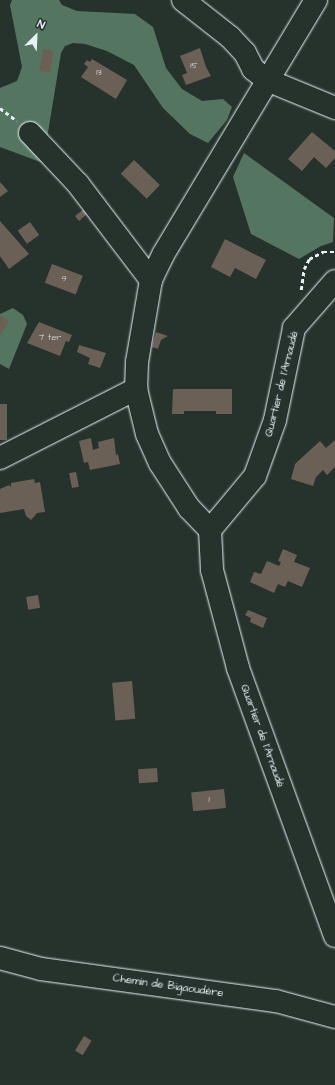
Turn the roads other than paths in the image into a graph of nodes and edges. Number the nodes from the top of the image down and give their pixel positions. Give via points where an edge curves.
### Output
1 (184, 0) edge
2 (316, 0) edge
3 (267, 80) junction
4 (335, 108) edge
5 (30, 132) dead end
6 (151, 280) junction
7 (335, 281) edge
8 (136, 389) junction
9 (0, 458) edge
10 (210, 530) junction
11 (335, 936) edge
12 (0, 958) edge
13 (335, 1017) edge

1 - 3 street via 230,38 245,53 253,69
2 - 3 street
3 - 4 street
3 - 6 street
5 - 6 street via 78,184
6 - 8 street via 136,362
7 - 10 street, Quartier de l'Arnaudé via 294,328 276,420 254,476
8 - 9 street
8 - 10 street via 147,434 160,463 189,508
10 - 11 street, Quartier de l'Arnaudé via 212,570 238,668
12 - 13 street, Chemin de Bigaoudère via 40,968 276,1001

